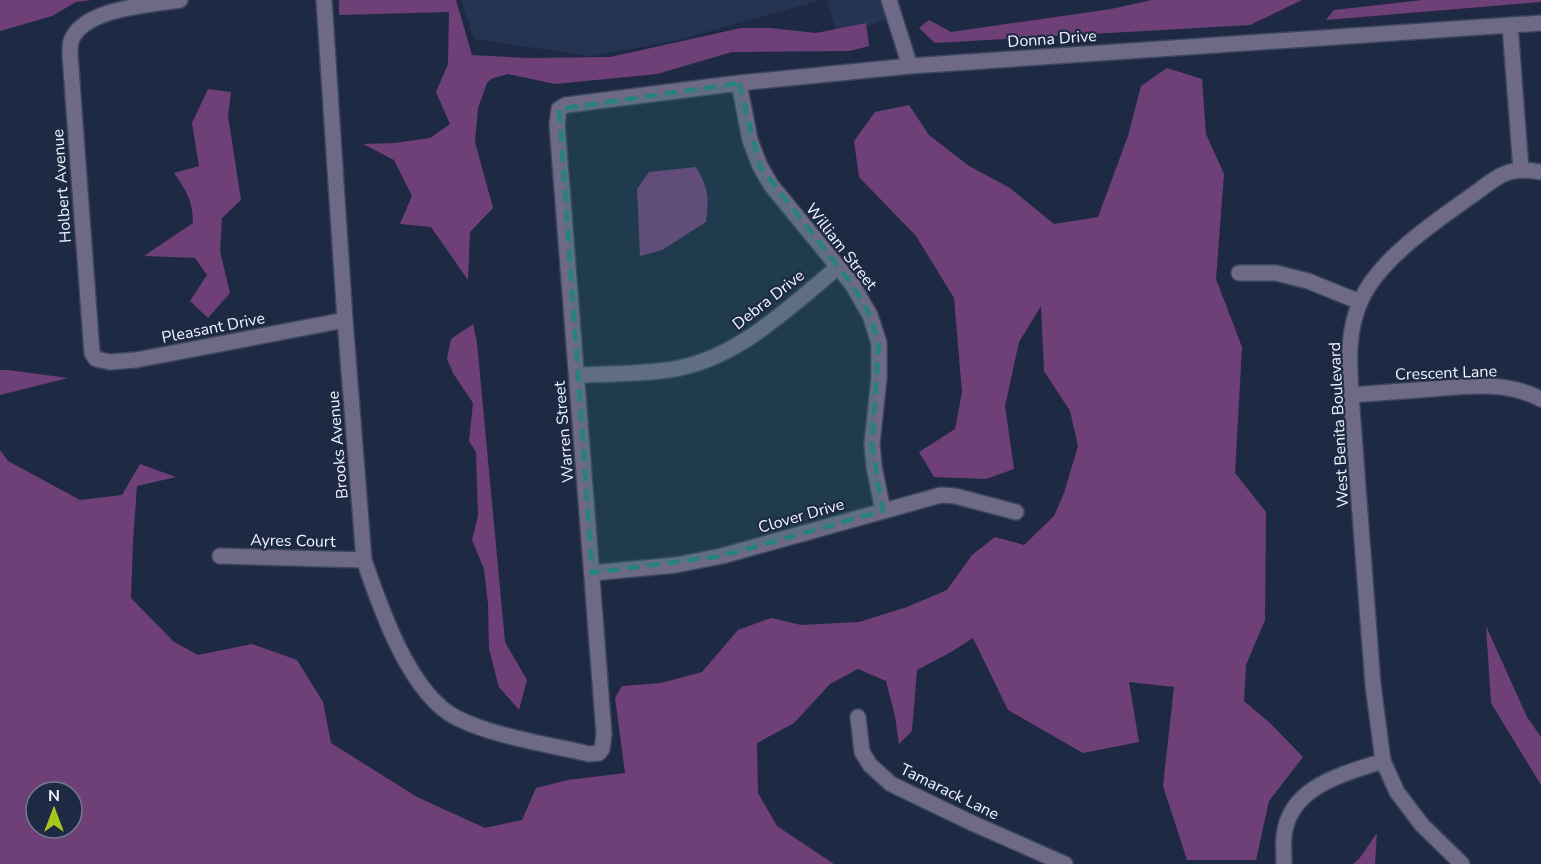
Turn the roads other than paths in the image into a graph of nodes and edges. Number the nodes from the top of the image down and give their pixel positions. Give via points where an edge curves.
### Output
1 (180, 0) edge
2 (324, 0) edge
3 (889, 0) edge
4 (1541, 23) edge
5 (1510, 25) junction
6 (909, 66) junction
7 (739, 83) junction
8 (566, 105) joint
9 (1521, 170) junction
10 (1541, 172) edge
11 (838, 267) junction
12 (1239, 273) dead end
13 (1360, 302) junction
14 (345, 320) junction
15 (92, 353) joint
16 (577, 375) junction
17 (1351, 395) junction
18 (1541, 399) edge
19 (883, 511) junction
20 (1016, 512) dead end
21 (220, 556) dead end
22 (364, 560) junction
23 (592, 573) junction
24 (858, 717) dead end
25 (593, 754) joint
26 (1383, 761) junction
27 (1065, 864) edge
28 (1284, 864) edge
29 (1462, 864) edge

1 - 15 street, Holbert Avenue via 100,14 72,40
2 - 14 street, Brooks Avenue
3 - 6 street
4 - 5 street, Donna Drive
5 - 6 street, Donna Drive
5 - 9 street
6 - 7 street, Donna Drive
7 - 8 street, Donna Drive
7 - 11 street, William Street via 750,140 760,166
8 - 16 street, Warren Street via 559,109 557,124
9 - 10 street
9 - 13 street, West Benita Boulevard via 1504,174 1444,215 1382,267
11 - 16 street, Debra Drive via 746,341 709,359 670,370
11 - 19 street, William Street via 870,315 879,343 872,444
12 - 13 street via 1276,273
13 - 17 street, West Benita Boulevard via 1351,330
14 - 15 street, Pleasant Drive via 136,360 96,360
14 - 22 street, Brooks Avenue
16 - 23 street, Warren Street
17 - 18 street, Crescent Lane via 1478,385 1500,386
17 - 26 street, West Benita Boulevard via 1373,685
19 - 20 street, Clover Drive via 941,495
19 - 23 street, Clover Drive via 722,556
21 - 22 street, Ayres Court
22 - 25 street, Brooks Avenue via 410,671 429,696 455,717 480,728
23 - 25 street, Warren Street via 603,734 602,749
24 - 27 street, Tamarack Lane via 862,752 891,784
26 - 28 street via 1333,777 1297,804 1287,822
26 - 29 street, West Benita Boulevard via 1397,792 1422,825

